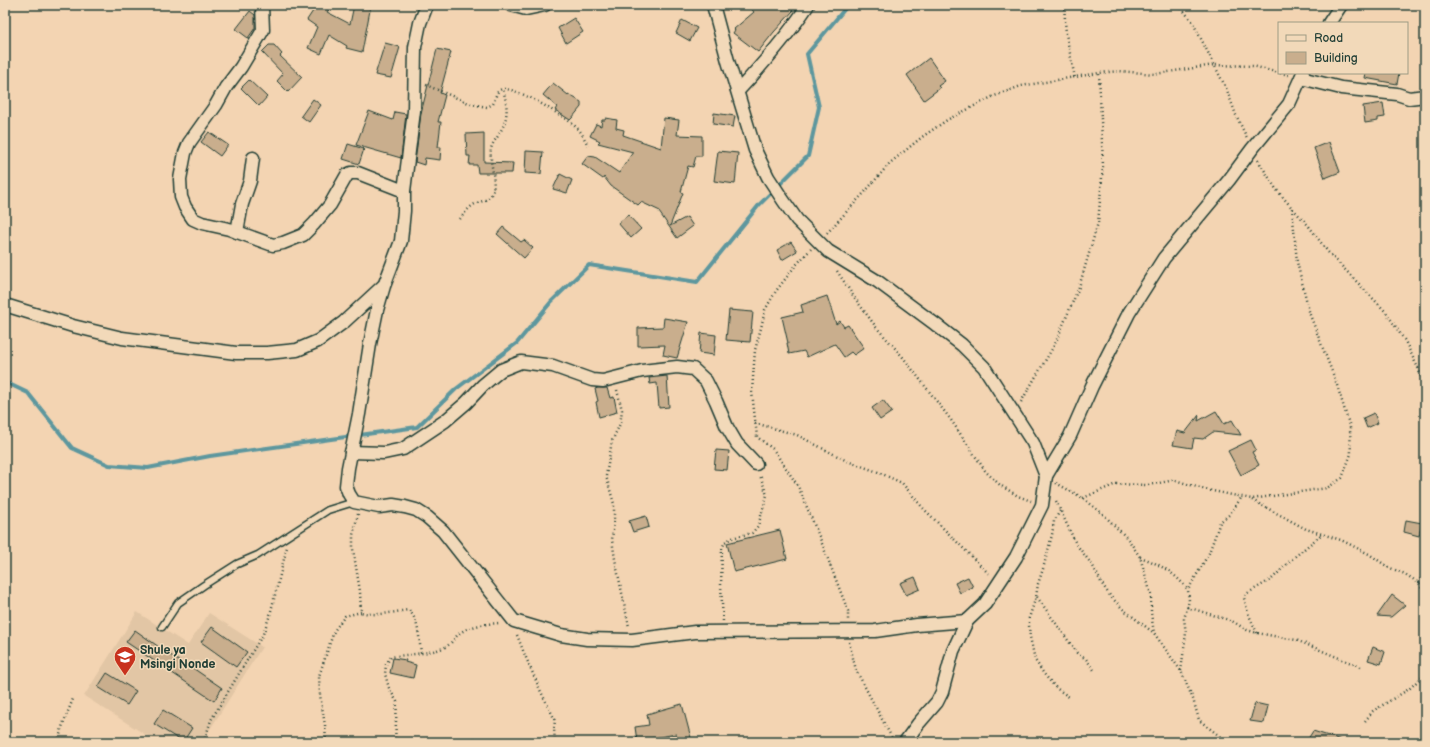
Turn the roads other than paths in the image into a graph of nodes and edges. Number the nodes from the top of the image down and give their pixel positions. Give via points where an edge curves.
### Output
1 (262, 5) edge
2 (427, 5) edge
3 (511, 5) edge
4 (545, 5) edge
5 (713, 5) edge
6 (808, 5) edge
7 (1341, 5) edge
8 (1330, 22) edge
9 (1302, 76) edge
10 (738, 91) junction
11 (1425, 96) edge
12 (253, 158) dead end
13 (404, 191) junction
14 (237, 232) junction
15 (384, 286) junction
16 (5, 305) edge
17 (352, 449) junction
18 (756, 464) road end
19 (1046, 476) junction
20 (358, 503) junction
21 (967, 621) junction
22 (162, 627) dead end
23 (905, 742) edge

1 - 14 street via 263,30 189,143 180,179 181,196 193,219
2 - 13 street via 420,23 416,47 414,111
3 - 4 street via 526,8
5 - 10 street
6 - 10 street via 771,56
7 - 8 street
9 - 11 street via 1341,88 1397,94 1409,98
9 - 19 street via 1289,104 1164,258 1129,313 1070,436
10 - 19 street via 755,150 768,177 797,220 828,251 877,281 962,345 984,367 1033,443
12 - 14 street
13 - 14 street via 358,173 351,173 321,216 303,235 273,245
13 - 15 street via 401,241
15 - 16 street via 344,322 318,341 297,350 267,353 236,353 122,338
15 - 17 street via 370,344
17 - 18 street via 384,453 403,449 445,421 501,370 521,362 553,366 592,380 603,381 642,371 677,367 693,369 706,381 737,444
17 - 20 street via 346,486 349,494
19 - 21 street via 1042,504 1016,557 985,604
20 - 21 street via 380,507 405,506 427,517 443,531 514,621 561,635 587,639 632,640 695,632 875,631
20 - 22 lane via 328,510 258,555 237,564 178,603
21 - 23 street via 952,651 938,702

